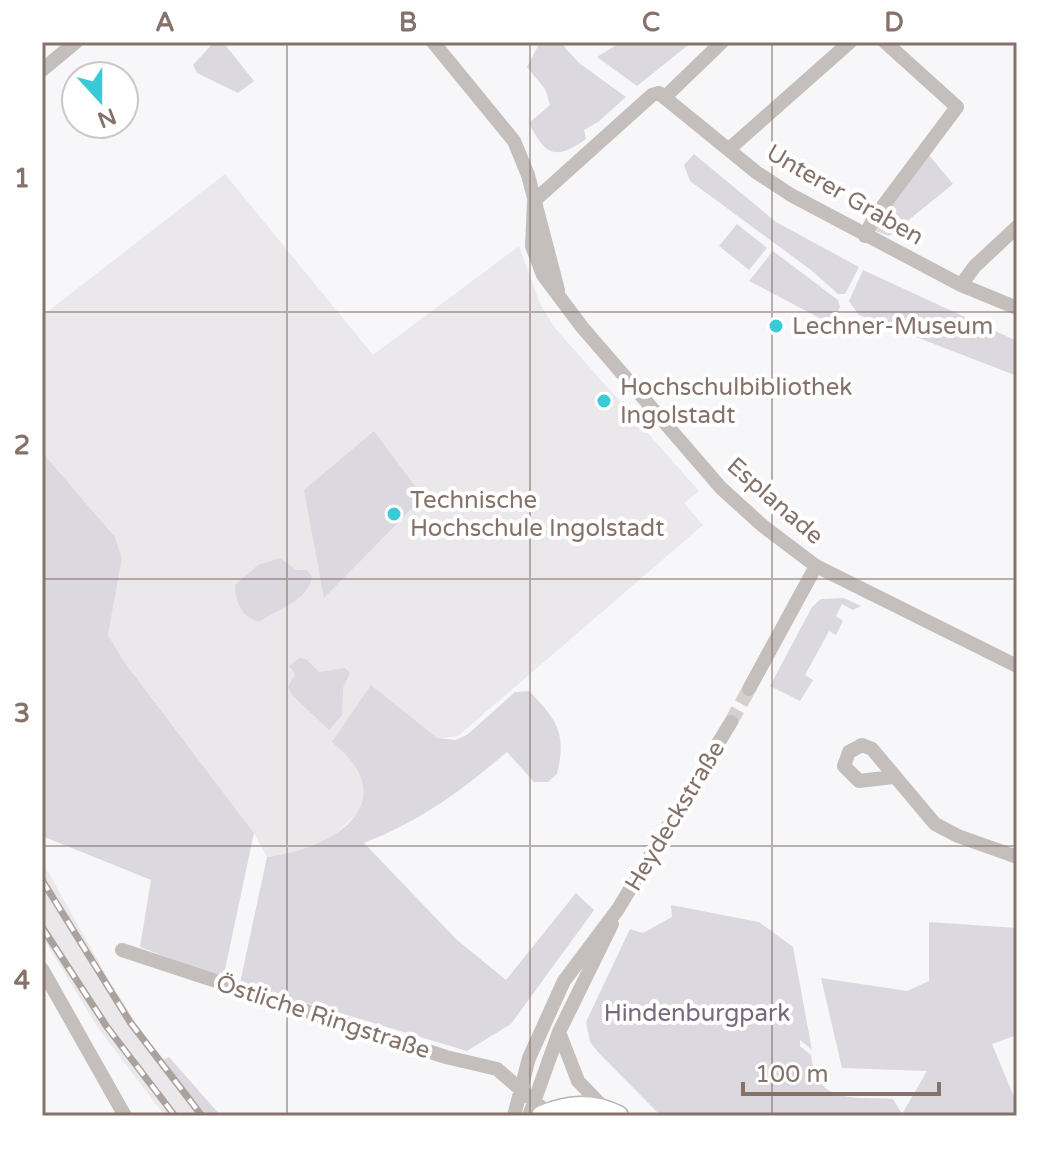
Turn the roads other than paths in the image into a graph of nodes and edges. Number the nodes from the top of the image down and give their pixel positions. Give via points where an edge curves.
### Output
1 (76, 42) edge
2 (433, 42) edge
3 (722, 42) edge
4 (850, 42) edge
5 (885, 42) edge
6 (42, 70) edge
7 (665, 97) junction
8 (729, 149) junction
9 (534, 201) junction
10 (1017, 227) edge
11 (865, 236) junction
12 (961, 285) junction
13 (1017, 308) edge
14 (816, 566) junction
15 (1017, 666) edge
16 (749, 689) tunnel mouth
17 (731, 722) tunnel mouth
18 (893, 777) dead end
19 (1017, 857) edge
20 (618, 909) junction
21 (122, 950) dead end
22 (42, 969) edge
23 (559, 1032) junction
24 (521, 1087) junction
25 (541, 1112) edge
26 (611, 1113) edge
27 (125, 1116) edge
28 (514, 1116) edge

1 - 6 street
2 - 9 street, Esplanade via 514,141
3 - 7 street
4 - 8 street
5 - 11 street via 957,107
7 - 8 street, Unterer Graben
7 - 9 street via 652,95
8 - 11 street, Unterer Graben via 791,195
9 - 14 street, Esplanade via 561,299 721,488
10 - 12 street
11 - 12 street, Unterer Graben
12 - 13 street, Unterer Graben
14 - 15 street, Esplanade
14 - 16 street
17 - 20 street, Heydeckstraße
18 - 19 street via 935,824
20 - 23 street, Heydeckstraße
20 - 24 street, Heydeckstraße via 554,1000
21 - 24 street, Östliche Ringstraße via 497,1069
22 - 27 street
23 - 25 street, Heydeckstraße
23 - 26 street via 578,1081
24 - 25 street, Östliche Ringstraße
24 - 28 street, Heydeckstraße
25 - 26 main road via 573,1106

